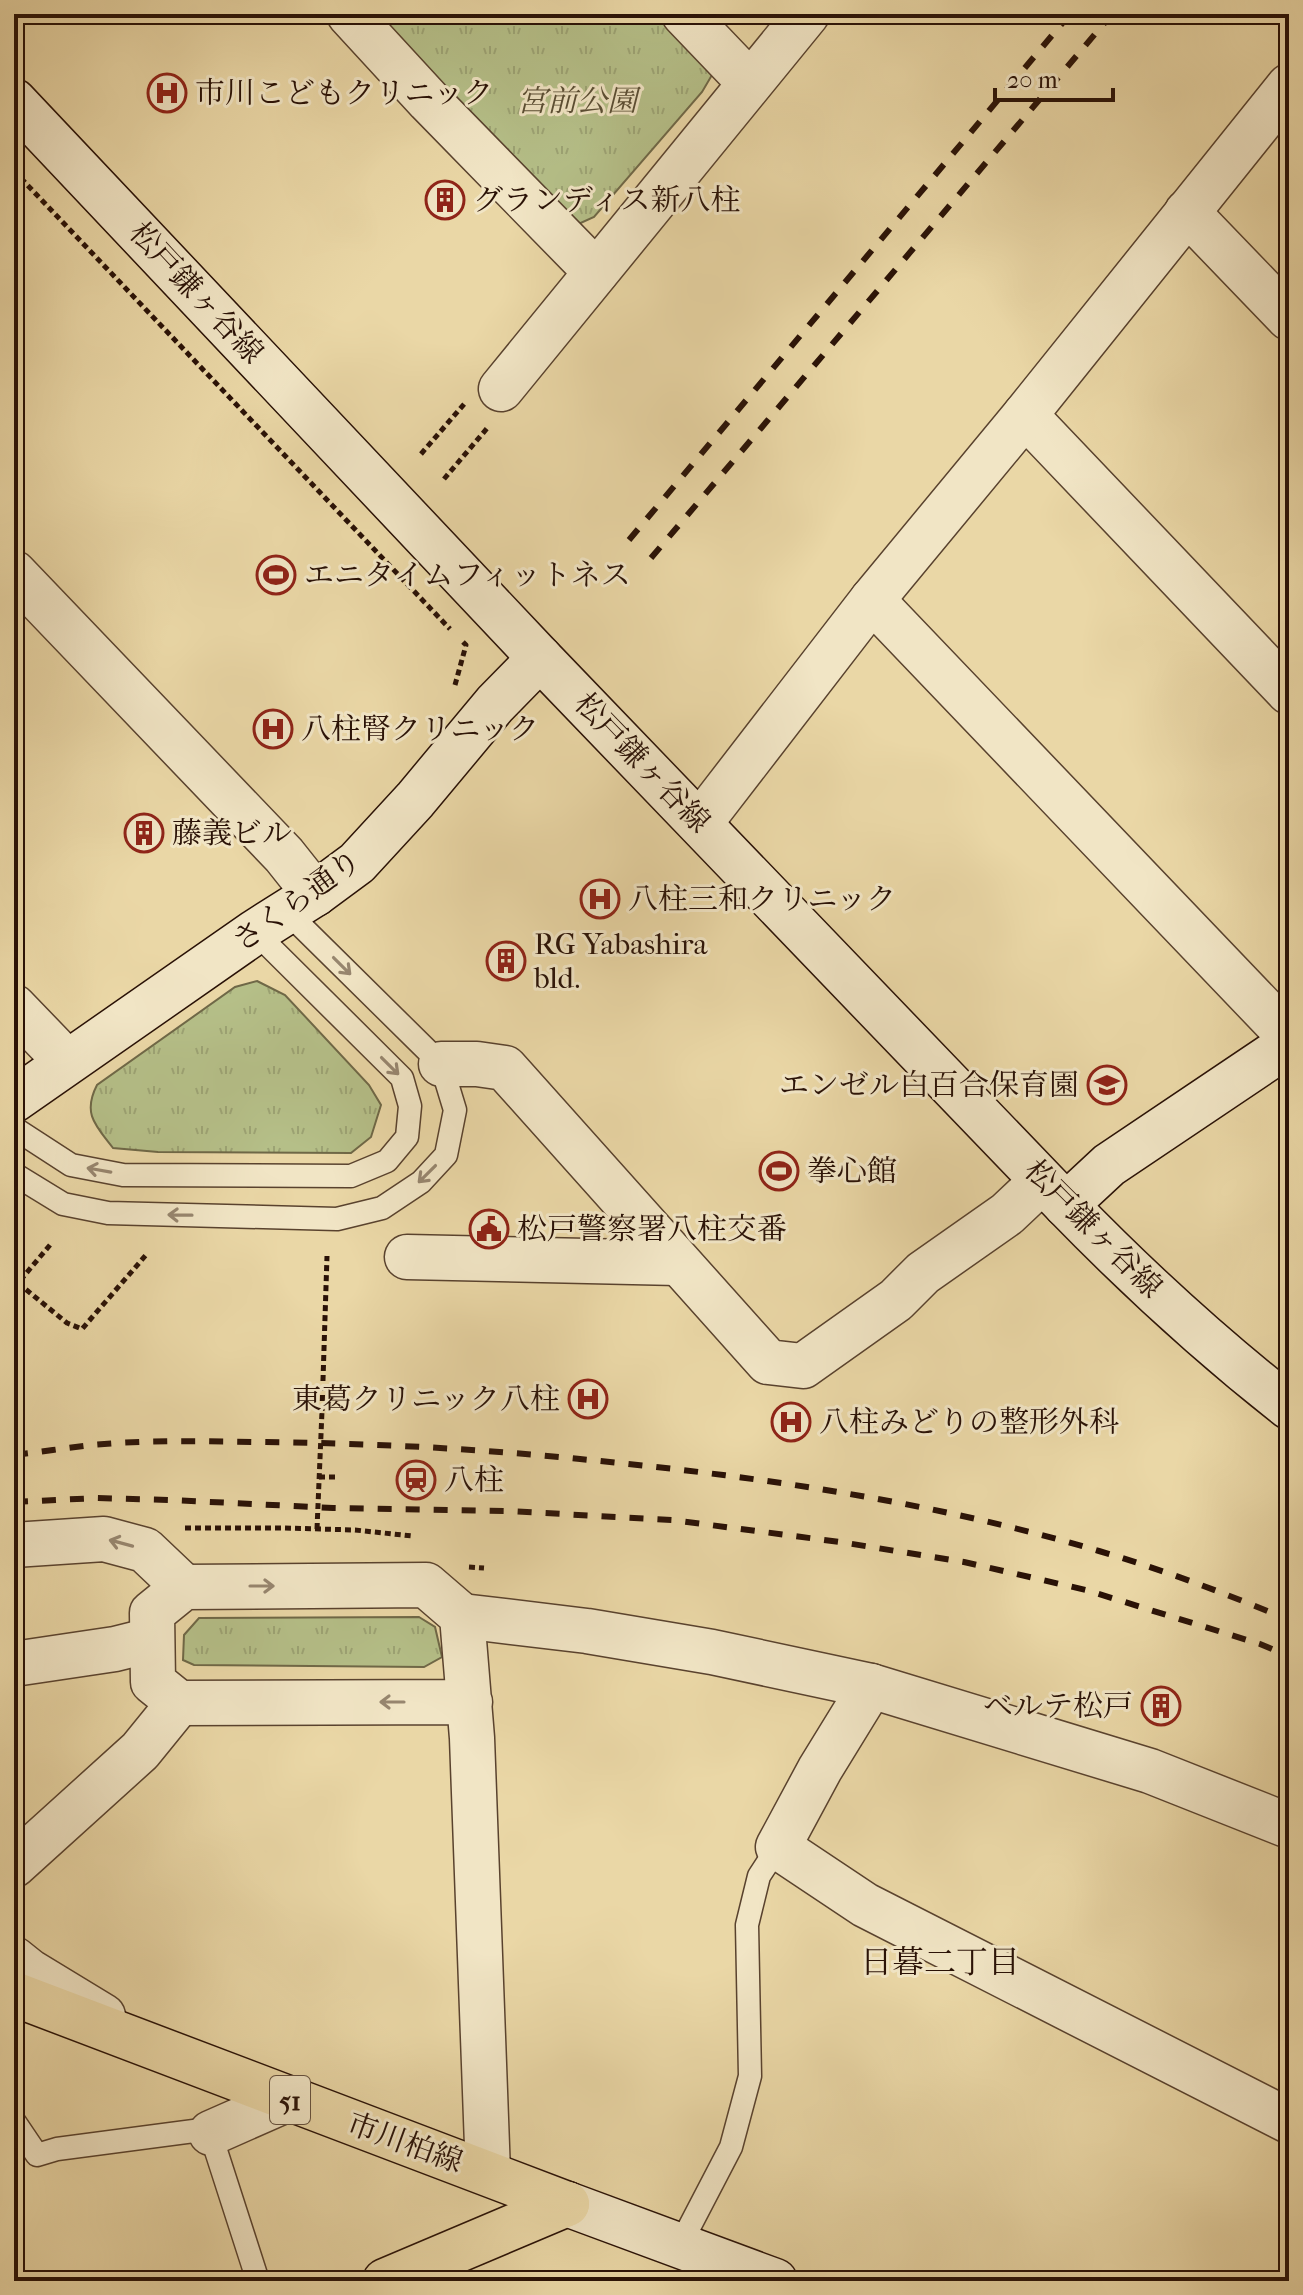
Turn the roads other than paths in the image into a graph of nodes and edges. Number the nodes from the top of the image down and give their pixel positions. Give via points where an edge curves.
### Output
1 (349, 14) edge
2 (684, 14) edge
3 (807, 14) edge
4 (750, 83) junction
5 (1289, 86) edge
6 (14, 101) edge
7 (1187, 212) junction
8 (596, 272) junction
9 (1289, 318) edge
10 (501, 389) road end
11 (1025, 415) junction
12 (14, 573) edge
13 (872, 600) junction
14 (540, 658) junction
15 (1289, 692) edge
16 (700, 823) junction
17 (286, 913) junction
18 (14, 1007) edge
19 (1289, 1036) edge
20 (1289, 1044) edge
21 (67, 1062) junction
22 (441, 1064) junction
23 (14, 1100) edge
24 (14, 1128) edge
25 (14, 1174) edge
26 (1054, 1193) junction
27 (407, 1257) dead end
28 (678, 1263) junction
29 (1289, 1407) edge
30 (14, 1545) edge
31 (184, 1587) junction
32 (462, 1616) junction
33 (151, 1640) junction
34 (14, 1664) edge
35 (871, 1686) junction
36 (470, 1702) junction
37 (179, 1703) junction
38 (1289, 1826) edge
39 (778, 1847) junction
40 (14, 1865) edge
41 (14, 1959) edge
42 (14, 1994) edge
43 (153, 2047) junction
44 (288, 2099) junction
45 (14, 2121) edge
46 (1289, 2121) edge
47 (211, 2133) junction
48 (488, 2173) junction
49 (567, 2204) junction
50 (680, 2245) junction
51 (396, 2279) edge
52 (258, 2281) edge
53 (775, 2281) edge

1 - 8 street
2 - 4 street
3 - 4 street
4 - 8 street
5 - 7 street
6 - 14 street, 松戸鎌ヶ谷線
7 - 9 street
7 - 11 street
8 - 10 street
11 - 13 street
11 - 15 street
12 - 17 street via 284,855
13 - 16 street
13 - 19 street
14 - 16 street, 松戸鎌ヶ谷線
14 - 17 street, さくら通り via 357,863
16 - 26 street, 松戸鎌ヶ谷線
17 - 21 street, さくら通り
17 -> 22 lane
17 -> 24 lane via 402,1078 410,1106 407,1137 387,1161 351,1176 123,1175 71,1165
18 - 21 street
20 - 26 street via 1109,1165
21 - 23 street, さくら通り
22 -> 25 lane via 455,1110 446,1155 421,1182 382,1208 337,1219 108,1213 63,1204
22 - 28 street via 505,1068
26 - 28 street via 1007,1214 803,1366 768,1362
26 - 29 street, 松戸鎌ヶ谷線 via 1134,1274
27 - 28 street
31 -> 30 street via 145,1550 104,1539
31 -> 32 street via 426,1585
31 - 33 street via 152,1613
32 - 35 street via 712,1652
32 - 36 street
33 - 34 street
33 - 37 street via 153,1682
35 - 38 street via 1150,1771
35 - 39 street
36 -> 37 street
36 - 48 street
37 - 40 street via 140,1751
39 - 46 street via 865,1905
39 - 50 lane via 759,1876 747,1925 750,2076 731,2147
41 - 43 street
42 - 43 main road, 市川柏線 / 51
43 - 44 main road, 市川柏線 / 51
44 - 47 street
44 - 48 main road, 市川柏線 / 51
45 - 47 lane via 37,2155 209,2129
47 - 52 lane
48 - 49 main road, 市川柏線 / 51
49 - 50 street
49 - 51 main road
50 - 53 street

